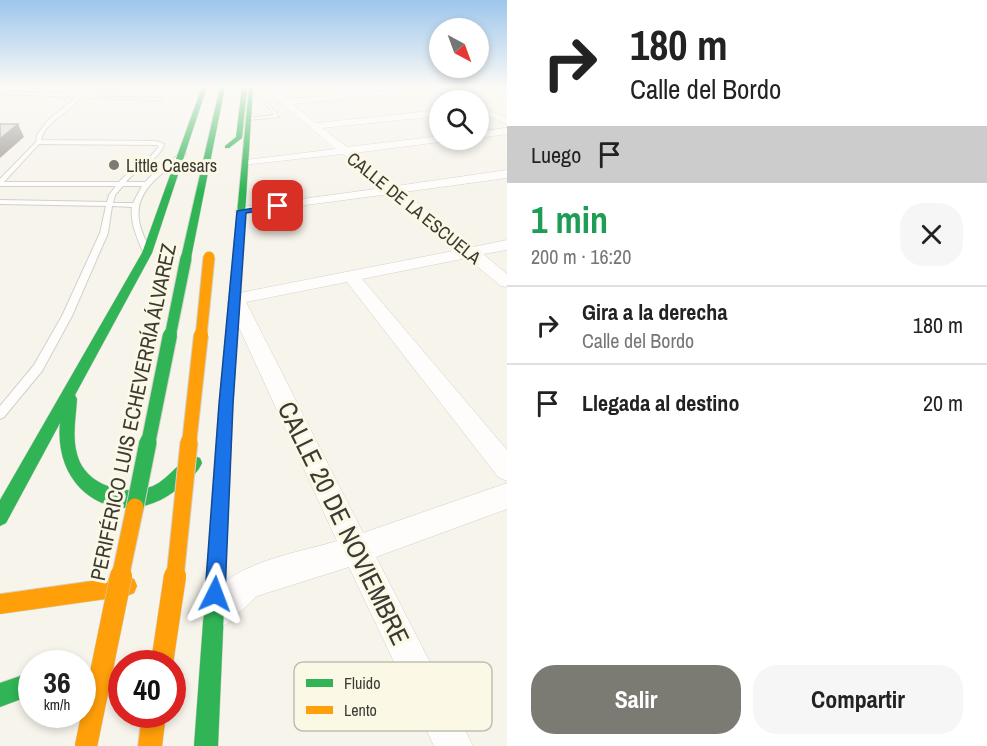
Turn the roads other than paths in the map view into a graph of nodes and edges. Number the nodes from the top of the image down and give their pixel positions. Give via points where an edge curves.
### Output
1 (51, 122) edge
2 (194, 122) edge
3 (206, 122) edge
4 (231, 122) edge
5 (241, 122) edge
6 (250, 122) edge
7 (307, 122) edge
8 (353, 122) edge
9 (215, 124) joint
10 (312, 126) junction
11 (506, 132) edge
12 (489, 134) edge
13 (429, 140) edge
14 (38, 142) junction
15 (342, 151) junction
16 (183, 154) junction
17 (246, 163) junction
18 (507, 174) edge
19 (0, 183) edge
20 (118, 184) junction
21 (147, 184) junction
22 (390, 189) junction
23 (0, 202) edge
24 (110, 203) junction
25 (137, 205) junction
26 (242, 211) junction
27 (507, 245) edge
28 (210, 252) dead end
29 (469, 252) junction
30 (147, 253) junction
31 (351, 276) junction
32 (507, 282) edge
33 (235, 299) junction
34 (71, 389) junction
35 (226, 404) junction
36 (0, 414) edge
37 (37, 448) junction
38 (507, 470) edge
39 (8, 475) dead end
40 (507, 496) edge
41 (0, 517) edge
42 (356, 550) junction
43 (204, 575) junction
44 (159, 582) dead end
45 (248, 583) junction
46 (136, 585) dead end
47 (0, 604) edge
48 (209, 616) junction
49 (181, 626) dead end
50 (148, 639) dead end
51 (164, 650) edge
52 (412, 662) edge
53 (18, 688) edge
54 (0, 695) edge
55 (152, 728) edge
56 (446, 731) edge
57 (86, 746) edge
58 (150, 746) edge
59 (206, 746) edge
60 (454, 746) edge

1 - 14 lane
2 - 16 main road, PERIFÉRICO LUIS ECHEVERRÍA ÁLVAREZ
3 - 9 main road
4 - 5 main road via 226,152 239,138
6 - 17 main road
7 - 10 street, CALLE DE LA ESCUELA
8 - 10 street
9 - 57 main road, PERIFÉRICO LUIS ECHEVERRÍA ÁLVAREZ, bridge
10 - 15 street, CALLE DE LA ESCUELA
11 - 12 street
13 - 15 street
14 - 19 lane
14 - 20 lane via 162,145
15 - 17 street
15 - 22 street, CALLE DE LA ESCUELA
16 - 21 lane
16 - 30 main road, PERIFÉRICO LUIS ECHEVERRÍA ÁLVAREZ
17 - 26 main road
18 - 22 street
19 - 20 lane
20 - 21 lane
20 - 24 lane
21 - 25 lane
22 - 26 street
22 - 29 street, CALLE DE LA ESCUELA
23 - 24 lane
24 - 25 lane
24 - 36 lane via 97,251 61,326 38,368
25 - 30 lane via 135,220
26 - 33 main road
27 - 29 street
28 - 51 main road, PERIFÉRICO LUIS ECHEVERRÍA ÁLVAREZ, bridge
29 - 31 street
29 - 32 street, CALLE DE LA ESCUELA
30 - 34 main road, PERIFÉRICO LUIS ECHEVERRÍA ÁLVAREZ
31 - 33 street
31 - 38 street
33 - 35 main road
33 - 42 street, CALLE 20 DE NOVIEMBRE
34 - 35 main road via 69,458 86,487 125,501 154,494 184,473 208,446
34 - 37 main road, PERIFÉRICO LUIS ECHEVERRÍA ÁLVAREZ
35 - 43 main road
37 - 39 main road
37 - 41 main road, PERIFÉRICO LUIS ECHEVERRÍA ÁLVAREZ
40 - 42 street
42 - 45 street
42 - 52 street, CALLE 20 DE NOVIEMBRE
43 - 44 main road
43 - 45 street
43 - 48 main road
45 - 48 street
46 - 47 main road
48 - 59 main road
49 - 50 main road
53 - 54 main road
55 - 58 main road
56 - 60 street, CALLE 20 DE NOVIEMBRE

